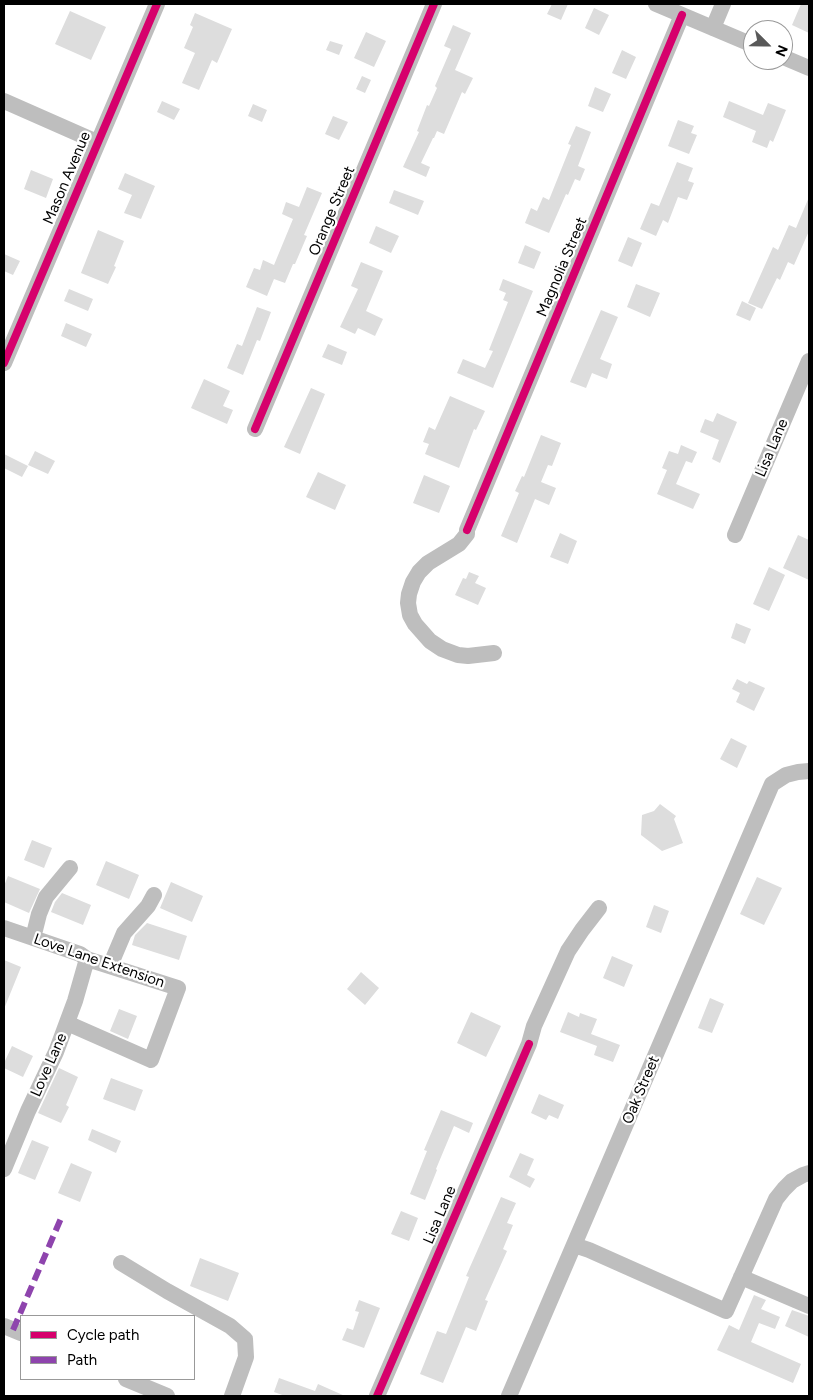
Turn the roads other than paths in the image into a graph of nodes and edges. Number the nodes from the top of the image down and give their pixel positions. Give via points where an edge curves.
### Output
1 (158, 4) edge
2 (434, 4) edge
3 (656, 4) edge
4 (723, 4) edge
5 (682, 15) junction
6 (713, 28) junction
7 (743, 40) edge
8 (793, 61) edge
9 (809, 68) edge
10 (4, 100) edge
11 (98, 142) junction
12 (4, 362) edge
13 (809, 362) edge
14 (255, 429) dead end
15 (735, 535) dead end
16 (494, 653) dead end
17 (809, 770) edge
18 (70, 868) dead end
19 (154, 895) dead end
20 (599, 908) dead end
21 (4, 928) edge
22 (33, 938) junction
23 (87, 959) junction
24 (110, 966) junction
25 (67, 1023) junction
26 (4, 1169) edge
27 (809, 1173) edge
28 (574, 1245) junction
29 (121, 1263) dead end
30 (741, 1277) junction
31 (809, 1306) edge
32 (4, 1326) edge
33 (20, 1333) edge
34 (128, 1380) edge
35 (167, 1396) edge
36 (232, 1396) edge
37 (377, 1396) edge
38 (509, 1396) edge

1 - 11 street, Mason Avenue
2 - 14 street, Orange Street
3 - 5 street
4 - 6 street
5 - 6 street
5 - 16 street, Magnolia Street via 465,538 428,563 419,572 409,594 410,615 430,641 458,655
6 - 7 street
8 - 9 street
10 - 11 street
11 - 12 street, Mason Avenue
13 - 15 street, Lisa Lane
17 - 28 street, Oak Street via 786,775 772,784
18 - 22 street via 46,897
19 - 24 street via 124,933
20 - 37 street, Lisa Lane via 568,951
21 - 22 street, Love Lane Extension
22 - 23 street, Love Lane Extension
23 - 24 street, Love Lane Extension
23 - 25 street, Love Lane
24 - 25 street, Love Lane Extension via 178,988 151,1060
25 - 26 street, Love Lane
27 - 30 street via 792,1181 776,1199
28 - 30 street via 726,1311
28 - 38 street, Oak Street
29 - 36 street via 230,1326 245,1340 246,1357
30 - 31 street
32 - 33 street
34 - 35 street

